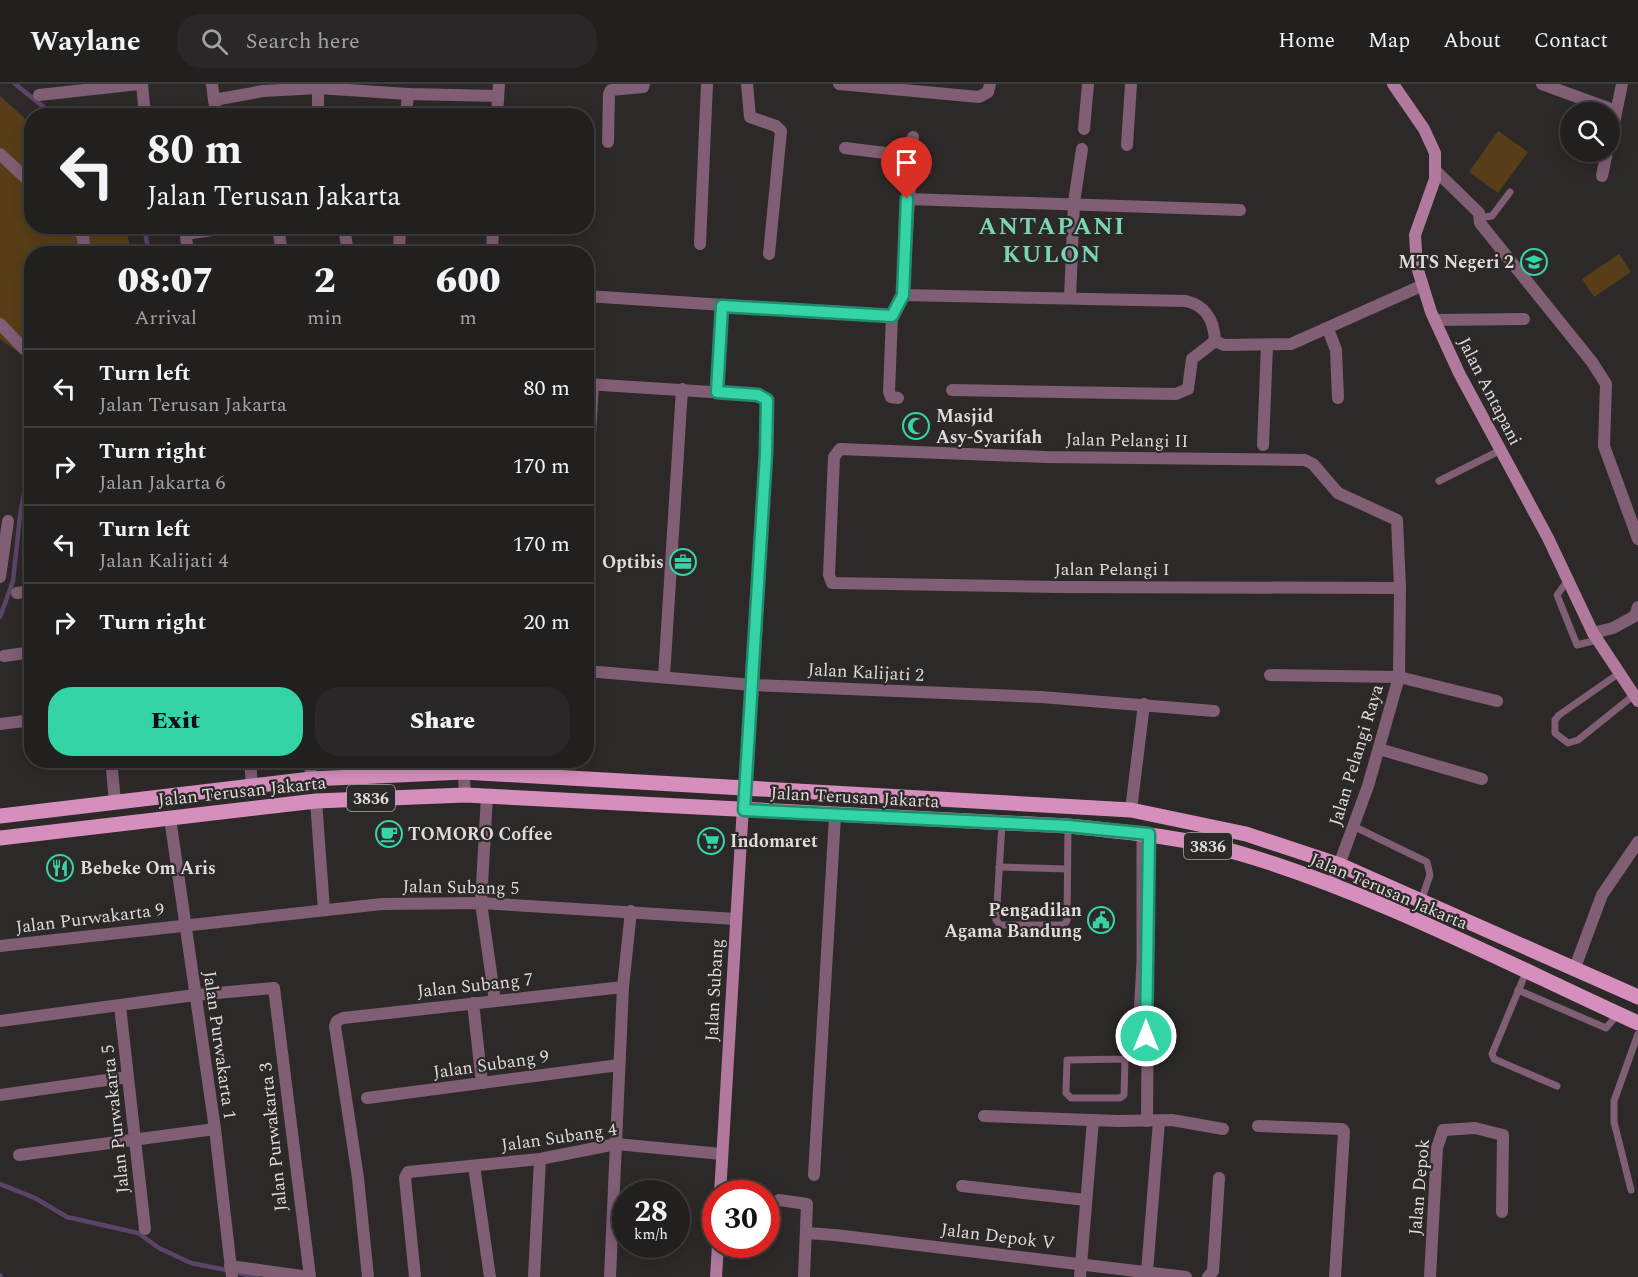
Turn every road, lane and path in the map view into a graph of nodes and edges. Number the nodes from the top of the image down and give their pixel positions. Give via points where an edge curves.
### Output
1 (140, 84) edge
2 (212, 84) edge
3 (644, 84) edge
4 (707, 84) edge
5 (747, 84) edge
6 (839, 84) edge
7 (1088, 84) edge
8 (1131, 84) edge
9 (1393, 84) edge
10 (1542, 84) edge
11 (1622, 84) edge
12 (318, 86) edge
13 (263, 87) edge
14 (988, 89) edge
15 (498, 90) edge
16 (408, 94) junction
17 (39, 95) dead end
18 (214, 100) junction
19 (1591, 102) edge
20 (1618, 102) edge
21 (144, 108) edge
22 (216, 108) edge
23 (318, 108) edge
24 (407, 108) edge
25 (497, 108) edge
26 (1084, 129) dead end
27 (913, 136) dead end
28 (608, 142) dead end
29 (1127, 145) dead end
30 (845, 148) dead end
31 (1082, 149) dead end
32 (0, 154) edge
33 (910, 156) junction
34 (1605, 162) edge
35 (1436, 171) junction
36 (24, 176) edge
37 (1602, 176) dead end
38 (1510, 192) dead end
39 (907, 199) junction
40 (1074, 202) junction
41 (1240, 210) dead end
42 (1479, 213) junction
43 (700, 244) dead end
44 (769, 254) dead end
45 (1421, 286) junction
46 (903, 295) junction
47 (594, 297) edge
48 (1070, 298) junction
49 (722, 306) junction
50 (892, 316) junction
51 (1524, 319) dead end
52 (1435, 320) junction
53 (0, 324) edge
54 (1328, 329) junction
55 (1215, 341) junction
56 (1267, 346) junction
57 (24, 349) edge
58 (594, 385) edge
59 (682, 389) junction
60 (952, 390) dead end
61 (717, 392) junction
62 (898, 398) dead end
63 (1338, 398) dead end
64 (1263, 445) dead end
65 (1501, 450) junction
66 (1439, 481) dead end
67 (8, 522) dead end
68 (1400, 525) joint
69 (1638, 538) edge
70 (829, 575) joint
71 (0, 577) edge
72 (1568, 580) junction
73 (1400, 588) junction
74 (17, 592) dead end
75 (24, 592) edge
76 (1636, 612) edge
77 (1595, 636) junction
78 (24, 653) edge
79 (4, 656) dead end
80 (594, 672) edge
81 (1618, 674) junction
82 (1270, 675) dead end
83 (664, 677) junction
84 (1399, 677) junction
85 (753, 685) junction
86 (1636, 698) edge
87 (1497, 701) dead end
88 (1143, 704) junction
89 (1214, 711) dead end
90 (24, 721) edge
91 (0, 724) edge
92 (1379, 749) junction
93 (112, 768) edge
94 (251, 768) edge
95 (310, 768) edge
96 (440, 768) edge
97 (463, 768) edge
98 (487, 768) edge
99 (311, 779) junction
100 (1482, 779) dead end
101 (252, 785) junction
102 (744, 789) junction
103 (465, 795) junction
104 (487, 795) junction
105 (316, 801) junction
106 (115, 802) junction
107 (744, 810) junction
108 (1131, 810) junction
109 (0, 816) edge
110 (835, 816) junction
111 (170, 818) junction
112 (1002, 824) junction
113 (1068, 826) junction
114 (1353, 826) junction
115 (1144, 834) junction
116 (0, 838) edge
117 (1638, 842) edge
118 (1632, 860) edge
119 (1340, 865) junction
120 (999, 867) junction
121 (1067, 868) junction
122 (1332, 884) junction
123 (1420, 902) junction
124 (481, 903) junction
125 (324, 910) junction
126 (630, 911) junction
127 (736, 919) junction
128 (185, 925) junction
129 (0, 946) edge
130 (1574, 970) junction
131 (1526, 972) junction
132 (623, 987) junction
133 (1518, 990) junction
134 (195, 995) junction
135 (1638, 997) edge
136 (495, 1001) junction
137 (473, 1003) junction
138 (120, 1006) junction
139 (1618, 1014) junction
140 (0, 1021) edge
141 (1638, 1023) edge
142 (1638, 1034) edge
143 (1125, 1059) junction
144 (619, 1065) junction
145 (128, 1077) junction
146 (482, 1083) junction
147 (1557, 1086) dead end
148 (0, 1095) edge
149 (367, 1098) dead end
150 (984, 1116) dead end
151 (1093, 1120) junction
152 (1153, 1121) junction
153 (1258, 1126) dead end
154 (214, 1129) junction
155 (1223, 1129) dead end
156 (134, 1141) junction
157 (616, 1144) junction
158 (722, 1154) junction
159 (19, 1155) dead end
160 (540, 1159) junction
161 (474, 1166) junction
162 (814, 1175) dead end
163 (1219, 1178) dead end
164 (721, 1180) edge
165 (962, 1186) dead end
166 (1631, 1190) dead end
167 (780, 1200) edge
168 (1086, 1200) junction
169 (1502, 1212) dead end
170 (145, 1229) dead end
171 (807, 1233) junction
172 (717, 1258) edge
173 (231, 1270) edge
174 (1080, 1270) edge
175 (1148, 1272) junction
176 (309, 1277) edge
177 (368, 1277) edge
178 (415, 1277) edge
179 (490, 1277) edge
180 (534, 1277) edge
181 (610, 1277) edge
182 (716, 1277) edge
183 (804, 1277) edge
184 (1186, 1277) edge
185 (1208, 1277) edge
186 (1335, 1277) edge
187 (1430, 1277) edge

1 - 17 street
1 - 21 street
2 - 18 street
3 - 28 street via 611,90
4 - 43 street
5 - 44 street via 750,117 781,131
6 - 14 street via 979,97
7 - 26 street
8 - 29 street
9 - 35 street, Jalan Antapani via 1432,144
10 - 19 street
11 - 20 street
12 - 13 street
12 - 16 street
12 - 23 street
13 - 18 street
15 - 16 street
15 - 25 street
16 - 24 street
18 - 22 street
27 - 33 street
30 - 33 street
31 - 40 street
32 - 36 street
33 - 39 street
34 - 37 street
35 - 42 street
35 - 45 street, Jalan Antapani via 1415,235
38 - 42 lane via 1492,216
39 - 40 street
39 - 46 street
40 - 41 street
40 - 48 street
42 - 69 street via 1480,223 1606,384 1604,446
45 - 52 street, Jalan Antapani
45 - 54 street
46 - 48 street
46 - 50 street
47 - 49 street
48 - 55 street via 1200,305 1214,327
49 - 50 street
49 - 61 lane
50 - 62 street via 889,392
51 - 52 street
52 - 65 street, Jalan Antapani via 1458,373
53 - 57 street
54 - 56 street via 1291,344
54 - 63 street via 1336,350
55 - 56 street via 1224,345
55 - 60 street via 1192,359 1188,389 1176,394
56 - 64 street
58 - 59 street
59 - 61 street
59 - 83 street
61 - 85 street via 758,395 767,400
65 - 66 lane
65 - 72 street, Jalan Antapani
67 - 71 street
68 - 70 street, Jalan Pelangi II via 1395,518 1338,493 1305,460 1045,457 840,449 834,457
68 - 73 street, Jalan Pelangi Raya
70 - 73 street, Jalan Pelangi I via 835,584
72 - 77 street, Jalan Antapani
72 - 77 lane via 1557,595 1576,645
73 - 84 street, Jalan Pelangi Raya
74 - 75 street
76 - 77 street
77 - 81 street, Jalan Antapani
78 - 79 street
80 - 83 street, Jalan Kalijati 2
81 - 86 street, Jalan Antapani
81 - 86 lane via 1560,715 1555,720 1555,733 1568,742 1578,740
82 - 84 street
83 - 85 street, Jalan Kalijati 2
84 - 87 street
84 - 92 street, Jalan Pelangi Raya
85 - 88 street, Jalan Kalijati 2
85 - 102 street
88 - 89 street, Jalan Kalijati 2
88 - 108 street
90 - 91 street
92 - 100 street
92 - 114 street, Jalan Pelangi Raya
93 - 106 street
94 - 101 street
95 - 99 street
96 - 99 main road, Jalan Terusan Jakarta / 3836
97 - 103 street
98 - 102 main road, Jalan Terusan Jakarta / 3836
99 - 101 main road, Jalan Terusan Jakarta / 3836
101 - 106 main road, Jalan Terusan Jakarta / 3836
102 - 107 street, Jalan Subang
102 - 108 main road, Jalan Terusan Jakarta / 3836
103 - 104 main road, Jalan Terusan Jakarta / 3836
103 - 105 main road, Jalan Terusan Jakarta / 3836
104 - 107 main road, Jalan Terusan Jakarta / 3836
104 - 124 street
105 - 111 main road, Jalan Terusan Jakarta / 3836
105 - 125 street
106 - 109 main road, Jalan Terusan Jakarta / 3836
107 - 110 main road, Jalan Terusan Jakarta / 3836
107 - 127 street, Jalan Subang
108 - 119 main road, Jalan Terusan Jakarta / 3836 via 1246,834
110 - 112 main road, Jalan Terusan Jakarta / 3836
110 - 162 street
111 - 116 main road, Jalan Terusan Jakarta / 3836
111 - 128 street, Jalan Purwakarta 1
112 - 113 main road, Jalan Terusan Jakarta / 3836
112 - 120 lane
113 - 115 main road, Jalan Terusan Jakarta / 3836
113 - 121 lane
114 - 119 street, Jalan Pelangi Raya
114 - 123 lane via 1427,862 1430,875
115 - 122 main road, Jalan Terusan Jakarta / 3836 via 1241,854
115 - 143 lane via 1136,1036
115 - 152 street via 1148,850
117 - 118 street
118 - 130 street via 1602,895
119 - 122 street, Jalan Pelangi Raya
119 - 123 main road, Jalan Terusan Jakarta / 3836
120 - 121 lane
120 - 121 lane via 996,920 1000,925 1063,925 1067,921
122 - 131 main road, Jalan Terusan Jakarta / 3836
123 - 130 main road, Jalan Terusan Jakarta / 3836
124 - 125 street, Jalan Subang 5 via 381,904
124 - 126 street, Jalan Subang 5
124 - 136 street
125 - 128 street, Jalan Subang 5
126 - 127 street, Jalan Subang 5
126 - 132 street
127 - 158 street, Jalan Subang
128 - 129 street, Jalan Purwakarta 9
128 - 134 street, Jalan Purwakarta 1
130 - 135 main road, Jalan Terusan Jakarta / 3836
131 - 133 lane
131 - 139 main road, Jalan Terusan Jakarta / 3836
132 - 136 street, Jalan Subang 7
132 - 144 street
133 - 139 lane via 1606,1028
133 - 147 lane via 1493,1049 1494,1059
134 - 138 street
134 - 154 street, Jalan Purwakarta 1
134 - 176 street, Jalan Purwakarta 3 via 271,986 275,992
136 - 137 street, Jalan Subang 7
137 - 146 street
137 - 177 street, Jalan Subang 7 via 343,1018 335,1026
138 - 140 street
138 - 145 street, Jalan Purwakarta 5
139 - 141 main road, Jalan Terusan Jakarta / 3836
142 - 166 lane via 1614,1101 1614,1122
143 - 143 lane via 1125,1090 1120,1098 1071,1098 1066,1093 1067,1060
144 - 146 street, Jalan Subang 9
144 - 157 street
145 - 148 street
145 - 156 street, Jalan Purwakarta 5
146 - 149 street, Jalan Subang 9
150 - 151 street
151 - 152 street
151 - 168 street
152 - 155 street via 1187,1121
152 - 175 street
153 - 186 street via 1344,1131
154 - 156 street
154 - 173 street, Jalan Purwakarta 1
156 - 159 street
156 - 170 street, Jalan Purwakarta 5
157 - 158 street, Jalan Subang 4
157 - 160 street, Jalan Subang 4
157 - 181 street
158 - 164 street, Jalan Subang
160 - 161 street, Jalan Subang 4
160 - 180 street
161 - 178 street, Jalan Subang 4 via 408,1172 405,1179
161 - 179 street
163 - 185 street via 1213,1271
165 - 168 street
167 - 171 street via 807,1204
168 - 174 street
169 - 187 street, Jalan Depok via 1503,1135 1475,1128 1443,1130 1437,1148
171 - 174 street, Jalan Depok V
171 - 183 street
172 - 182 street
173 - 176 street
174 - 175 street, Jalan Depok V
175 - 184 street, Jalan Depok V

